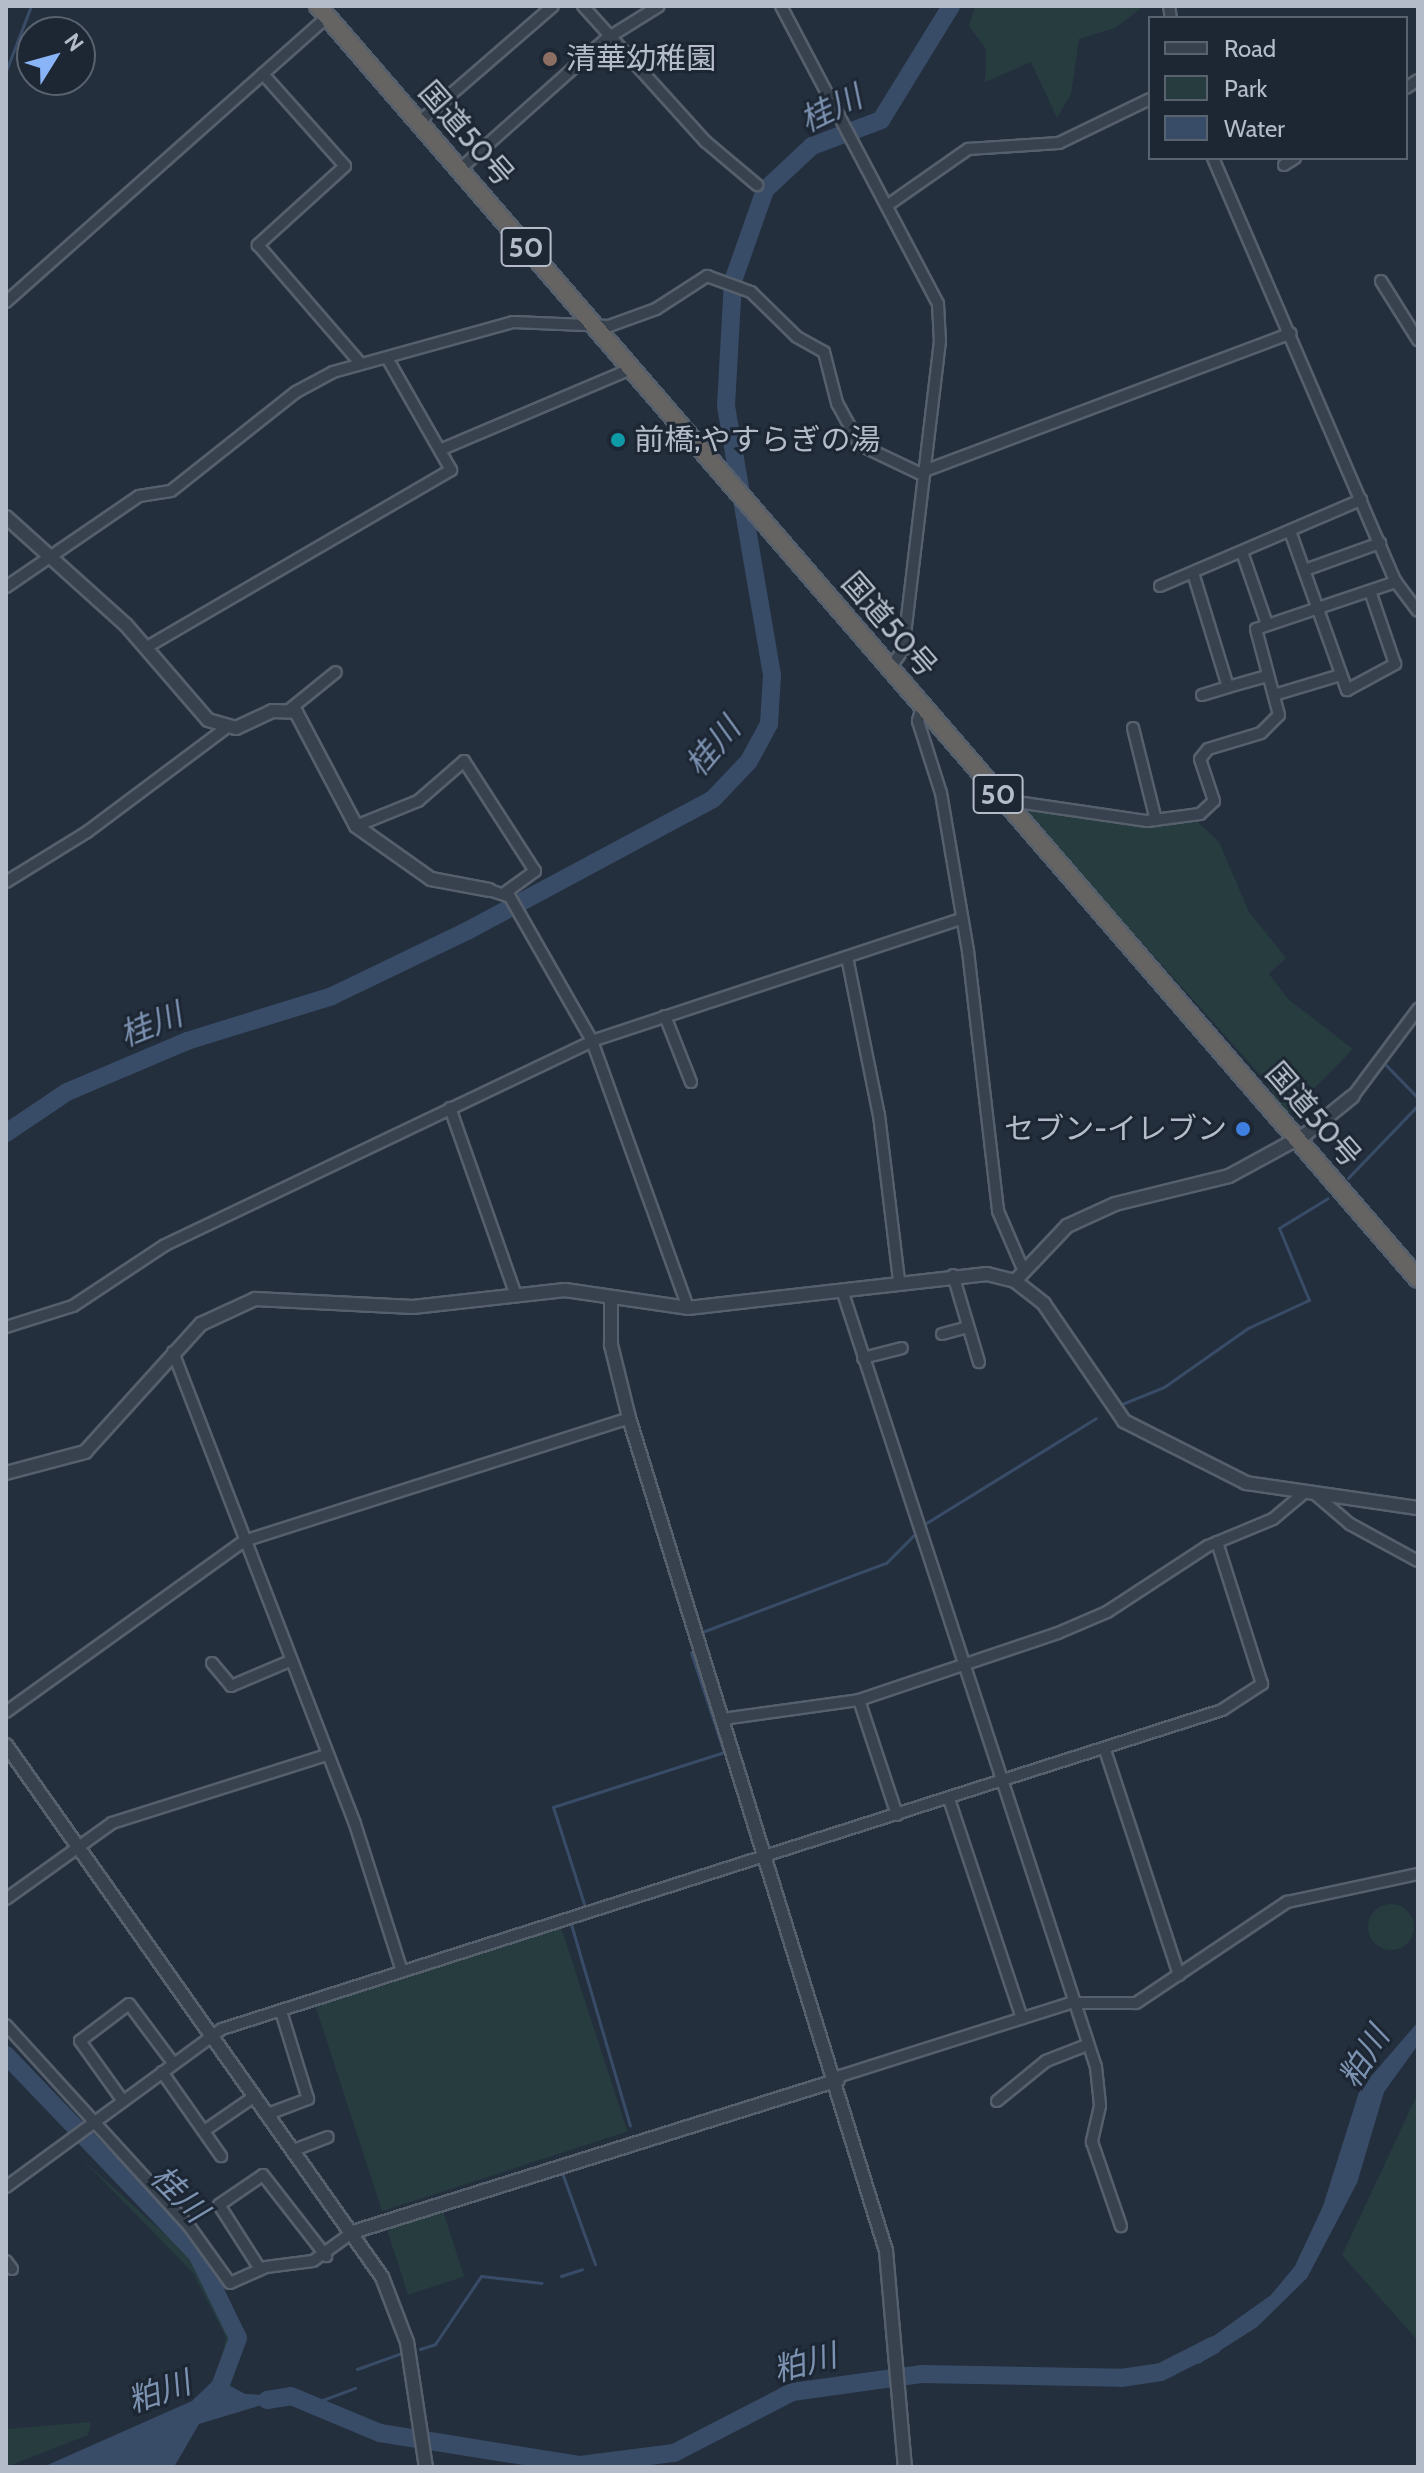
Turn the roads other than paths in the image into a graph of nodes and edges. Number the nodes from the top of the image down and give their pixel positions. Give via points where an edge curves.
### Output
1 (553, 6) edge
2 (583, 6) edge
3 (659, 6) edge
4 (781, 6) edge
5 (322, 11) edge
6 (609, 37) junction
7 (263, 74) junction
8 (1148, 100) edge
9 (419, 122) junction
10 (1214, 160) edge
11 (1292, 160) edge
12 (1284, 165) dead end
13 (459, 170) junction
14 (757, 185) dead end
15 (888, 205) junction
16 (1381, 281) dead end
17 (6, 302) edge
18 (596, 328) junction
19 (1291, 333) junction
20 (1418, 340) edge
21 (387, 358) junction
22 (361, 364) junction
23 (631, 369) junction
24 (440, 450) junction
25 (925, 473) junction
26 (1361, 500) junction
27 (6, 517) edge
28 (1291, 534) junction
29 (1380, 543) junction
30 (1242, 552) junction
31 (51, 557) junction
32 (1305, 570) junction
33 (1193, 573) junction
34 (1396, 582) junction
35 (1160, 586) dead end
36 (6, 587) edge
37 (1370, 591) junction
38 (1317, 608) junction
39 (1418, 611) edge
40 (1267, 624) junction
41 (147, 647) junction
42 (889, 669) junction
43 (336, 672) dead end
44 (1267, 676) junction
45 (1337, 676) junction
46 (1228, 687) junction
47 (1202, 695) dead end
48 (1274, 695) junction
49 (922, 707) junction
50 (289, 710) junction
51 (226, 728) junction
52 (1133, 728) dead end
53 (1003, 800) junction
54 (1156, 820) junction
55 (356, 826) junction
56 (6, 882) edge
57 (489, 890) joint
58 (508, 894) junction
59 (961, 919) junction
60 (847, 957) junction
61 (1418, 1009) edge
62 (665, 1016) junction
63 (592, 1041) junction
64 (691, 1082) dead end
65 (1353, 1096) joint
66 (450, 1108) junction
67 (1297, 1139) junction
68 (1022, 1267) junction
69 (953, 1275) junction
70 (1418, 1279) edge
71 (899, 1281) junction
72 (1015, 1281) junction
73 (842, 1290) junction
74 (516, 1295) junction
75 (611, 1297) junction
76 (688, 1308) junction
77 (6, 1327) edge
78 (968, 1327) junction
79 (942, 1334) dead end
80 (902, 1348) dead end
81 (173, 1352) junction
82 (863, 1358) junction
83 (979, 1362) dead end
84 (629, 1418) junction
85 (6, 1473) edge
86 (1309, 1494) junction
87 (1418, 1508) edge
88 (244, 1541) junction
89 (1217, 1542) junction
90 (1418, 1561) edge
91 (290, 1661) junction
92 (212, 1663) dead end
93 (960, 1666) junction
94 (859, 1700) junction
95 (6, 1712) edge
96 (722, 1719) junction
97 (6, 1745) edge
98 (1105, 1750) junction
99 (327, 1755) junction
100 (999, 1783) junction
101 (949, 1799) junction
102 (897, 1815) junction
103 (78, 1847) junction
104 (766, 1858) junction
105 (1418, 1874) edge
106 (6, 1899) edge
107 (402, 1971) junction
108 (1179, 1975) junction
109 (1070, 2003) junction
110 (281, 2011) junction
111 (1022, 2018) junction
112 (6, 2025) edge
113 (211, 2035) junction
114 (1087, 2045) junction
115 (173, 2063) junction
116 (162, 2072) junction
117 (837, 2078) junction
118 (255, 2096) junction
119 (123, 2101) junction
120 (997, 2101) dead end
121 (268, 2114) junction
122 (92, 2124) junction
123 (204, 2131) junction
124 (328, 2137) dead end
125 (294, 2150) junction
126 (221, 2156) dead end
127 (6, 2187) edge
128 (1121, 2226) dead end
129 (353, 2232) junction
130 (326, 2256) junction
131 (260, 2269) junction
132 (426, 2466) edge
133 (905, 2467) edge

1 - 9 street
2 - 6 street
3 - 6 street
4 - 15 street
5 - 7 street
5 - 9 highway, 国道50号 / 50
6 - 13 street
6 - 14 street via 717,152
7 - 17 street
7 - 22 street via 345,166 258,245
8 - 15 street via 1059,143 968,149
9 - 13 highway, 国道50号 / 50
10 - 19 street
11 - 12 street
13 - 18 highway, 国道50号 / 50
15 - 25 street via 938,304
16 - 20 street
18 - 21 street via 513,322
18 - 23 highway, 国道50号 / 50
18 - 25 street via 656,309 707,276 749,291 797,337 824,352 837,403 860,445
19 - 25 street
19 - 26 street
21 - 22 street
21 - 24 street
22 - 31 street via 296,392 171,491 139,496
23 - 24 street
23 - 42 highway, 国道50号 / 50
24 - 41 street via 451,470
25 - 42 street via 903,650
26 - 28 street
26 - 29 street
27 - 31 street
28 - 30 street
28 - 32 street
29 - 32 street
29 - 34 street
30 - 33 street
30 - 40 street
31 - 36 street
31 - 41 street
32 - 38 street
33 - 35 street
33 - 46 street
34 - 37 street
34 - 39 street
37 - 38 street
37 - 45 street via 1395,664 1347,690
38 - 40 street
38 - 45 street
40 - 44 street via 1255,632
41 - 51 street via 208,720
42 - 49 highway, 国道50号 / 50
43 - 50 street
44 - 46 street
44 - 48 street
45 - 48 street
46 - 47 street
48 - 54 street via 1277,719 1200,759 1211,805
49 - 53 highway, 国道50号 / 50
49 - 59 street via 918,721 941,793
50 - 51 street
50 - 55 street via 308,724
51 - 56 street via 87,832
52 - 54 street
53 - 54 street
53 - 67 highway, 国道50号 / 50
55 - 57 street via 431,879
55 - 58 street via 418,801 464,761 535,871
57 - 58 street
58 - 63 street
59 - 60 street
59 - 68 street via 998,1211
60 - 62 street
60 - 71 street via 881,1129
61 - 65 street
62 - 63 street
62 - 64 street
63 - 66 street
63 - 76 street
65 - 67 street
66 - 74 street
66 - 77 street via 165,1245 73,1306
67 - 68 street via 1218,1181 1100,1210 1067,1226
67 - 70 highway, 国道50号 / 50
68 - 72 street
69 - 71 street
69 - 72 street
69 - 78 street
71 - 73 street
72 - 86 street via 1044,1304 1124,1421 1246,1483
73 - 76 street
73 - 82 street
74 - 75 street via 565,1290
74 - 81 street via 413,1307 255,1299 215,1314
75 - 76 street
75 - 84 street via 611,1345
78 - 79 street
78 - 83 street
80 - 82 street
81 - 85 street via 85,1452
81 - 88 street
82 - 93 street
84 - 88 street
84 - 96 street
86 - 87 street
86 - 89 street via 1273,1519
86 - 90 street via 1340,1518
88 - 91 street
88 - 95 street
89 - 93 street via 1107,1612
89 - 98 street via 1262,1684 1215,1714
91 - 92 street via 231,1686
91 - 99 street
93 - 94 street
93 - 100 street
94 - 96 street
94 - 102 street
96 - 104 street
97 - 103 street
98 - 100 street
98 - 108 street
99 - 103 street via 112,1823
99 - 107 street
100 - 101 street
100 - 109 street
101 - 102 street
101 - 111 street
102 - 104 street
103 - 106 street
103 - 113 street
104 - 107 street
104 - 117 street
105 - 108 street via 1287,1902
107 - 110 street
108 - 109 street via 1136,2003
109 - 111 street
109 - 114 street
110 - 113 street
110 - 121 street via 308,2099
111 - 117 street
112 - 122 street
113 - 115 street
113 - 118 street
114 - 120 street via 1046,2061
114 - 128 street via 1099,2083 1092,2142
115 - 116 street
115 - 119 street via 129,2004 80,2041
116 - 119 street
116 - 123 street
117 - 129 street
117 - 133 street via 886,2251
118 - 121 street
118 - 123 street
119 - 122 street
121 - 125 street
122 - 127 street
122 - 131 street via 189,2226 230,2283
123 - 126 street
124 - 125 street
125 - 129 street
129 - 130 street
129 - 132 street via 396,2305
130 - 131 street
130 - 131 street via 263,2175 219,2205

